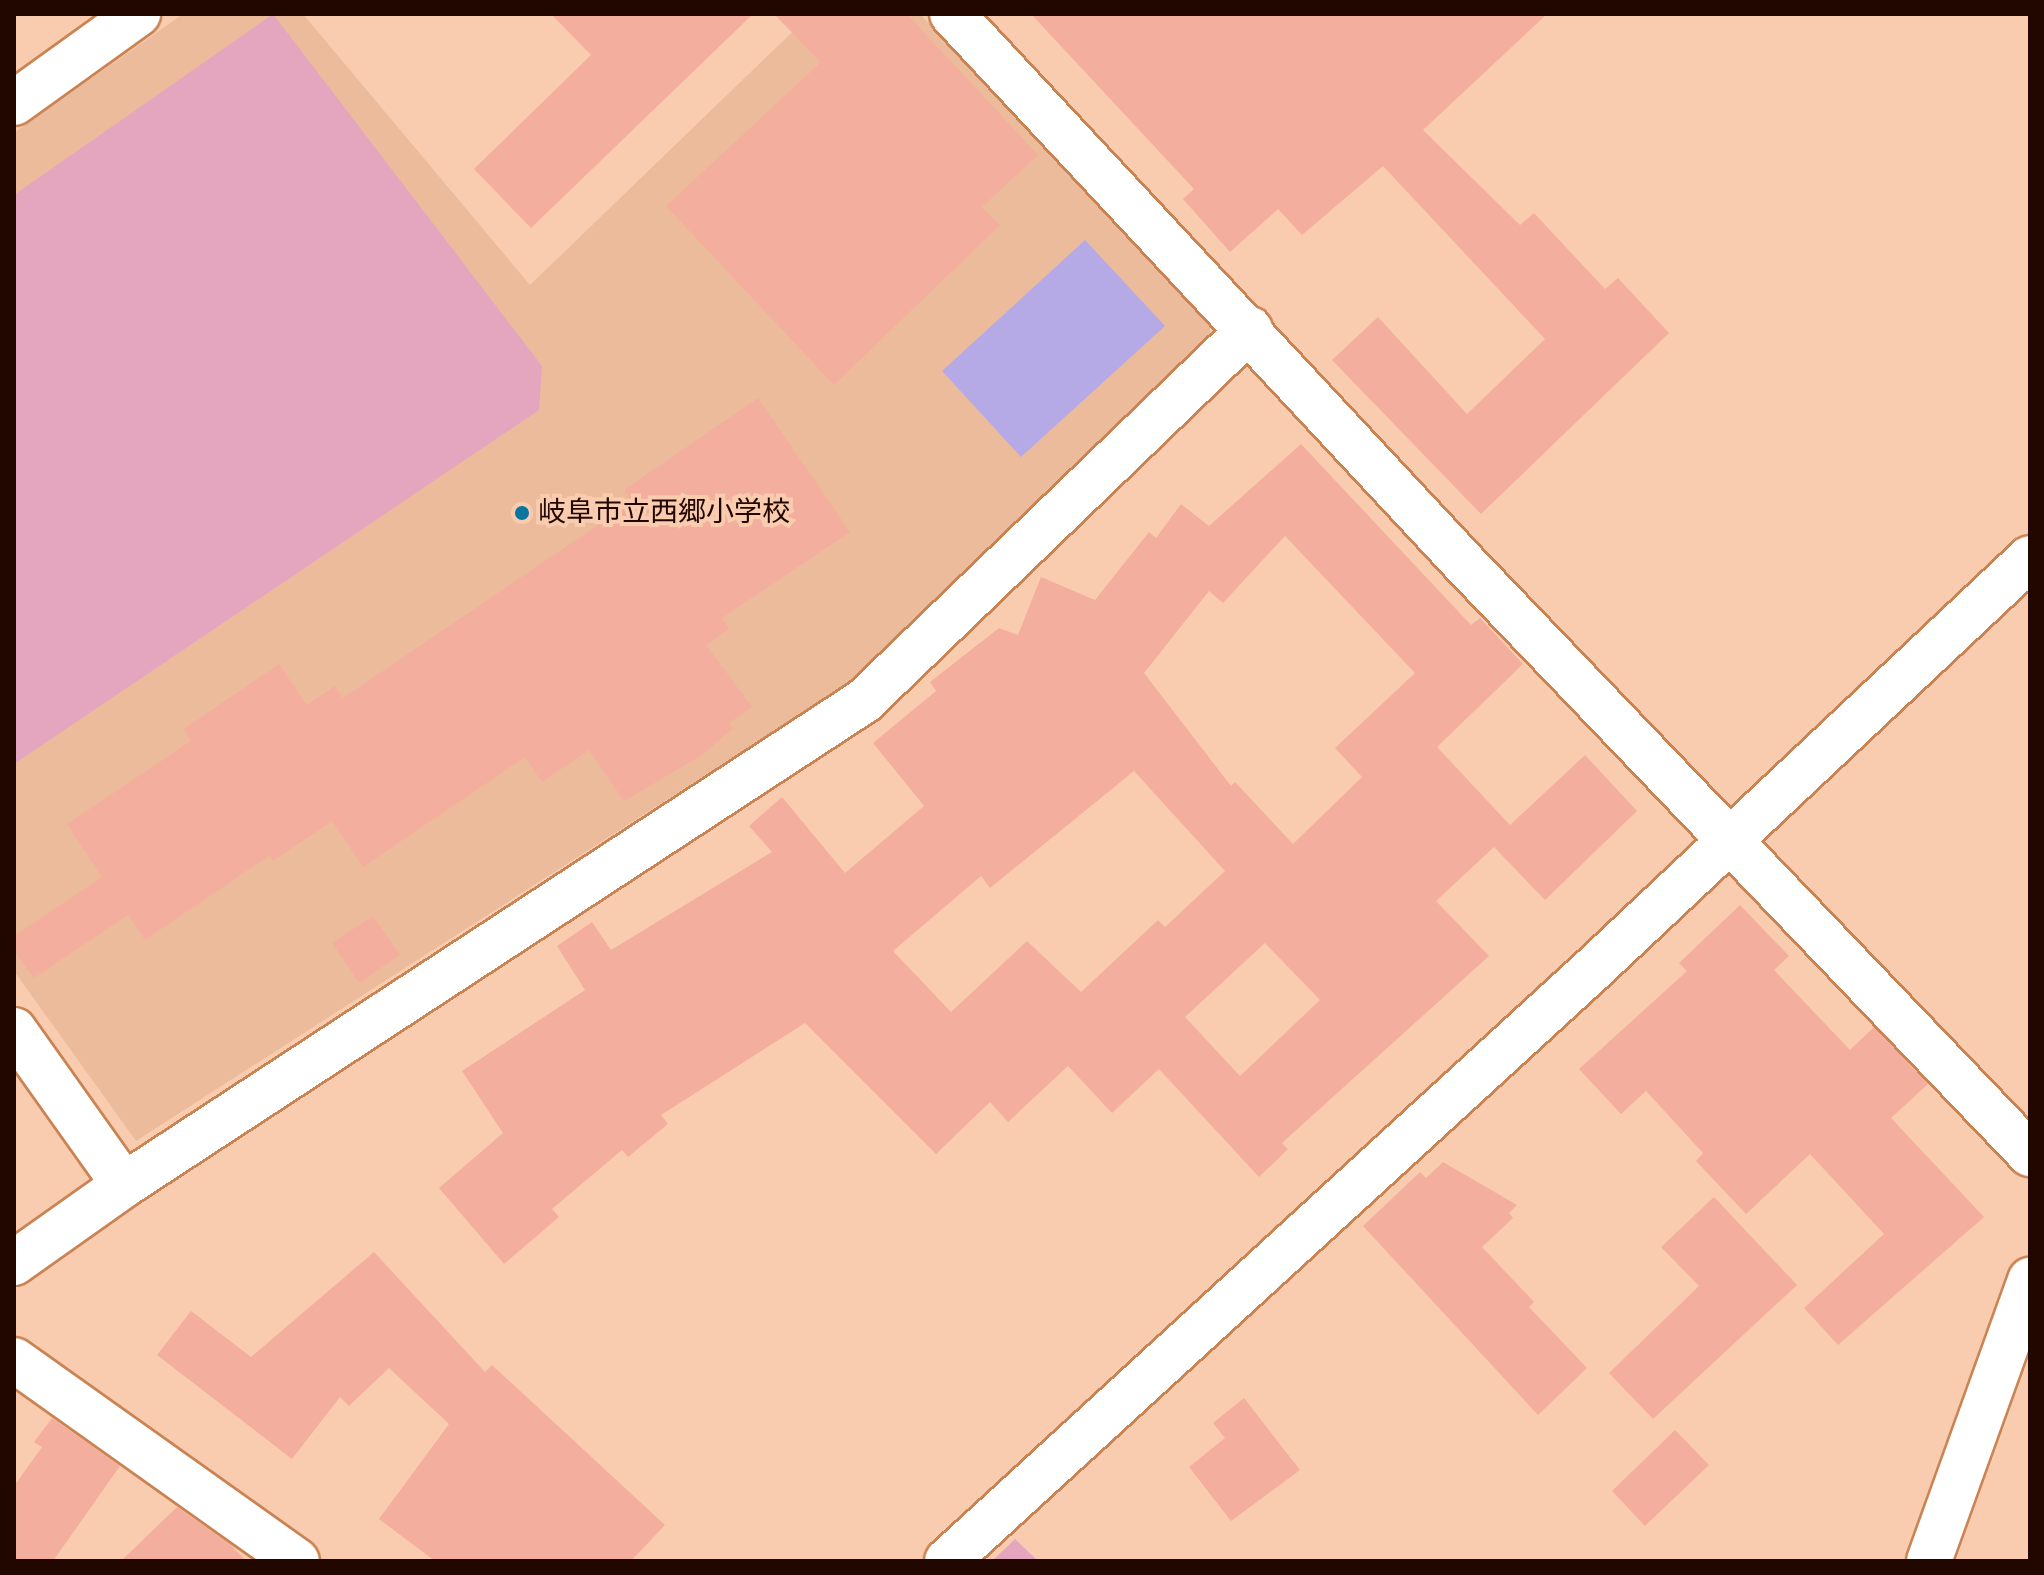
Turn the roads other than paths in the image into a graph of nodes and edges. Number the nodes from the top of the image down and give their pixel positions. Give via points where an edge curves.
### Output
1 (138, 14) edge
2 (952, 14) edge
3 (14, 103) edge
4 (1250, 329) junction
5 (2030, 558) edge
6 (1730, 840) junction
7 (14, 1030) edge
8 (2030, 1154) edge
9 (124, 1185) junction
10 (14, 1263) edge
11 (2030, 1280) edge
12 (14, 1360) edge
13 (297, 1561) edge
14 (947, 1561) edge
15 (1929, 1561) edge

1 - 3 street
2 - 4 street
4 - 6 street via 1463,562
4 - 9 street via 864,701
5 - 6 street
6 - 8 street
6 - 14 street
7 - 9 street
9 - 10 street
11 - 15 street
12 - 13 street

